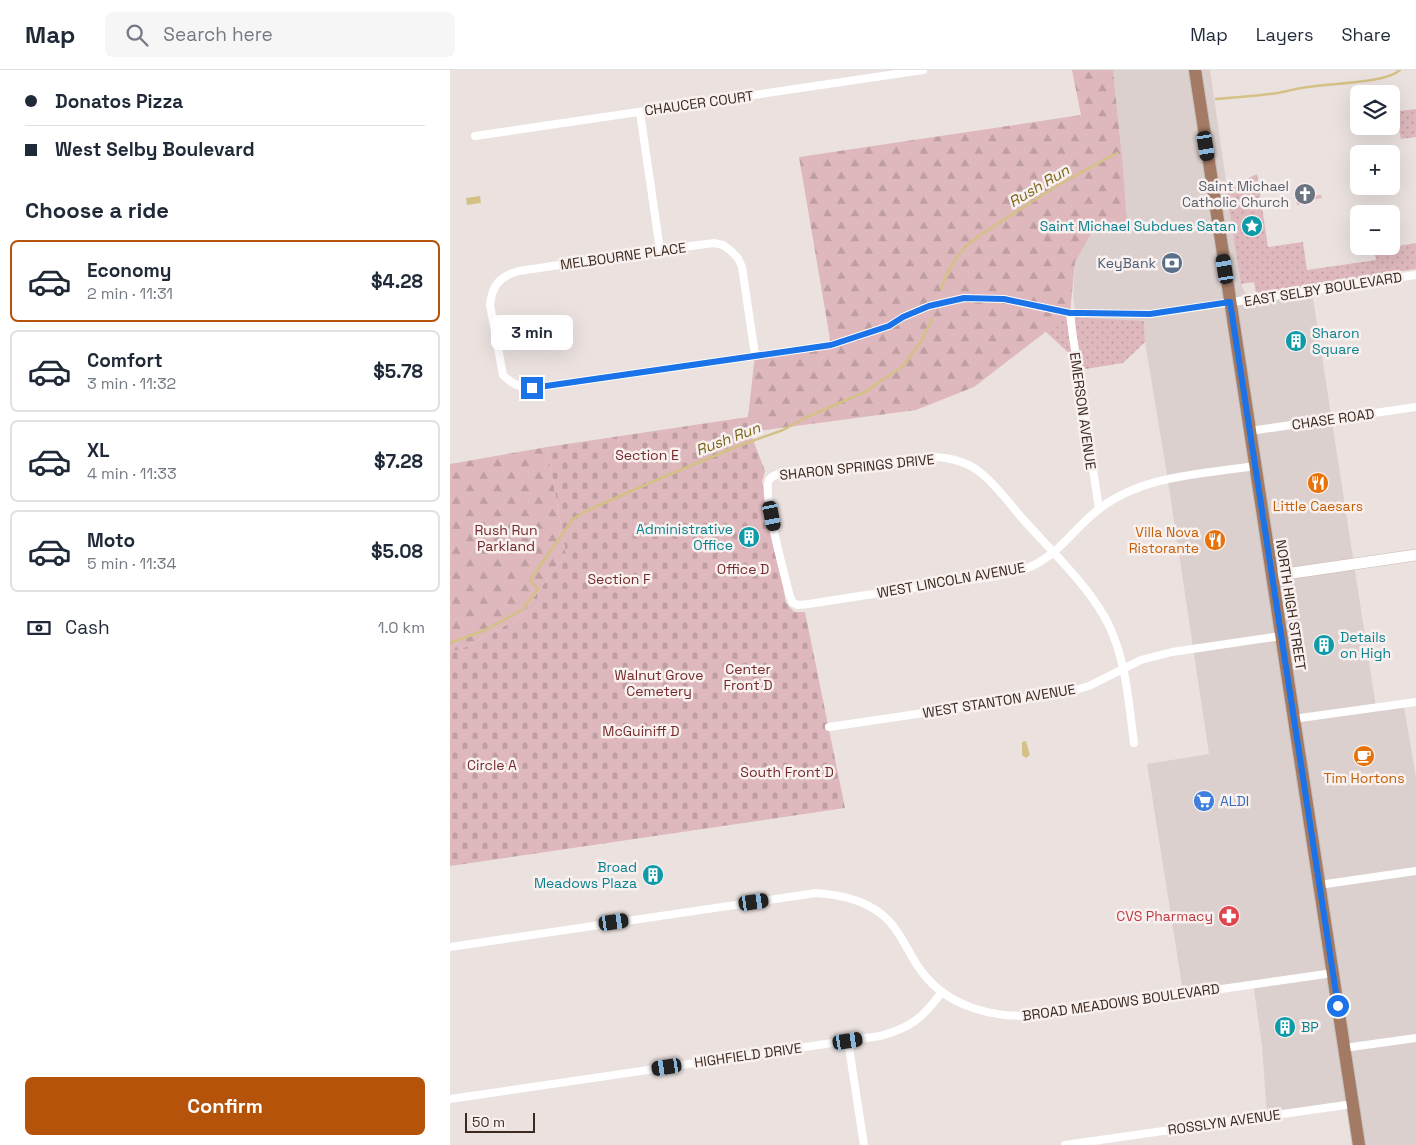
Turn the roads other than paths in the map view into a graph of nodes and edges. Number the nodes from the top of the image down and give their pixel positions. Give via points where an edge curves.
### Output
1 (923, 70) edge
2 (1195, 70) edge
3 (640, 112) junction
4 (475, 136) dead end
5 (660, 250) junction
6 (1416, 275) edge
7 (1230, 302) junction
8 (1070, 313) junction
9 (755, 355) junction
10 (511, 383) joint
11 (1416, 407) edge
12 (1250, 431) junction
13 (1255, 466) junction
14 (1099, 509) junction
15 (1053, 553) junction
16 (1416, 555) edge
17 (1272, 576) junction
18 (798, 605) joint
19 (1281, 636) junction
20 (1123, 669) junction
21 (1416, 702) edge
22 (1293, 719) junction
23 (829, 727) dead end
24 (1134, 743) dead end
25 (1416, 871) edge
26 (1319, 885) junction
27 (450, 947) edge
28 (1332, 972) junction
29 (942, 993) junction
30 (1416, 1038) edge
31 (848, 1041) junction
32 (1344, 1048) junction
33 (450, 1099) edge
34 (1353, 1104) junction
35 (1109, 1142) edge
36 (864, 1145) edge
37 (1065, 1145) edge
38 (1359, 1145) edge

1 - 3 street, CHAUCER COURT
2 - 7 main road, NORTH HIGH STREET
3 - 4 street, CHAUCER COURT
3 - 5 street
5 - 9 street, MELBOURNE PLACE via 714,243 724,245 738,258
5 - 10 street, MELBOURNE PLACE via 506,275 496,284 490,305 503,375
6 - 7 street, EAST SELBY BOULEVARD
7 - 8 street, EAST SELBY BOULEVARD via 1150,314
7 - 12 main road, NORTH HIGH STREET
8 - 9 street, EAST SELBY BOULEVARD via 1004,299 947,300 889,326 831,345
8 - 14 street, EMERSON AVENUE
9 - 10 street, EAST SELBY BOULEVARD via 532,388
11 - 12 street, CHASE ROAD
12 - 13 main road, NORTH HIGH STREET
13 - 14 street, WEST LINCOLN AVENUE via 1154,482 1117,497
13 - 17 main road, NORTH HIGH STREET
14 - 15 street, WEST LINCOLN AVENUE
15 - 18 street, WEST LINCOLN AVENUE via 1027,568 1010,573
15 - 18 street, SHARON SPRINGS DRIVE via 982,473 962,462 921,457 779,474 769,481 768,498 790,598
15 - 20 street via 1093,598 1107,620
16 - 17 main road
17 - 19 main road, NORTH HIGH STREET
19 - 20 street, WEST STANTON AVENUE via 1172,652 1141,660
19 - 22 main road, NORTH HIGH STREET
20 - 23 street, WEST STANTON AVENUE via 1072,691
20 - 24 street
21 - 22 street
22 - 26 main road, NORTH HIGH STREET
25 - 26 street
26 - 28 main road, NORTH HIGH STREET
27 - 29 street, BROAD MEADOWS BOULEVARD via 816,893 827,894 855,900 873,908 889,921 923,973
28 - 29 street, BROAD MEADOWS BOULEVARD via 1027,1016 981,1011
28 - 32 main road, NORTH HIGH STREET
29 - 31 street, HIGHFIELD DRIVE via 920,1019 909,1026 887,1034
30 - 32 street
31 - 33 street, HIGHFIELD DRIVE
31 - 36 street
32 - 34 main road, NORTH HIGH STREET
34 - 35 street, ROSSLYN AVENUE
34 - 38 main road, NORTH HIGH STREET
35 - 37 street, ROSSLYN AVENUE

